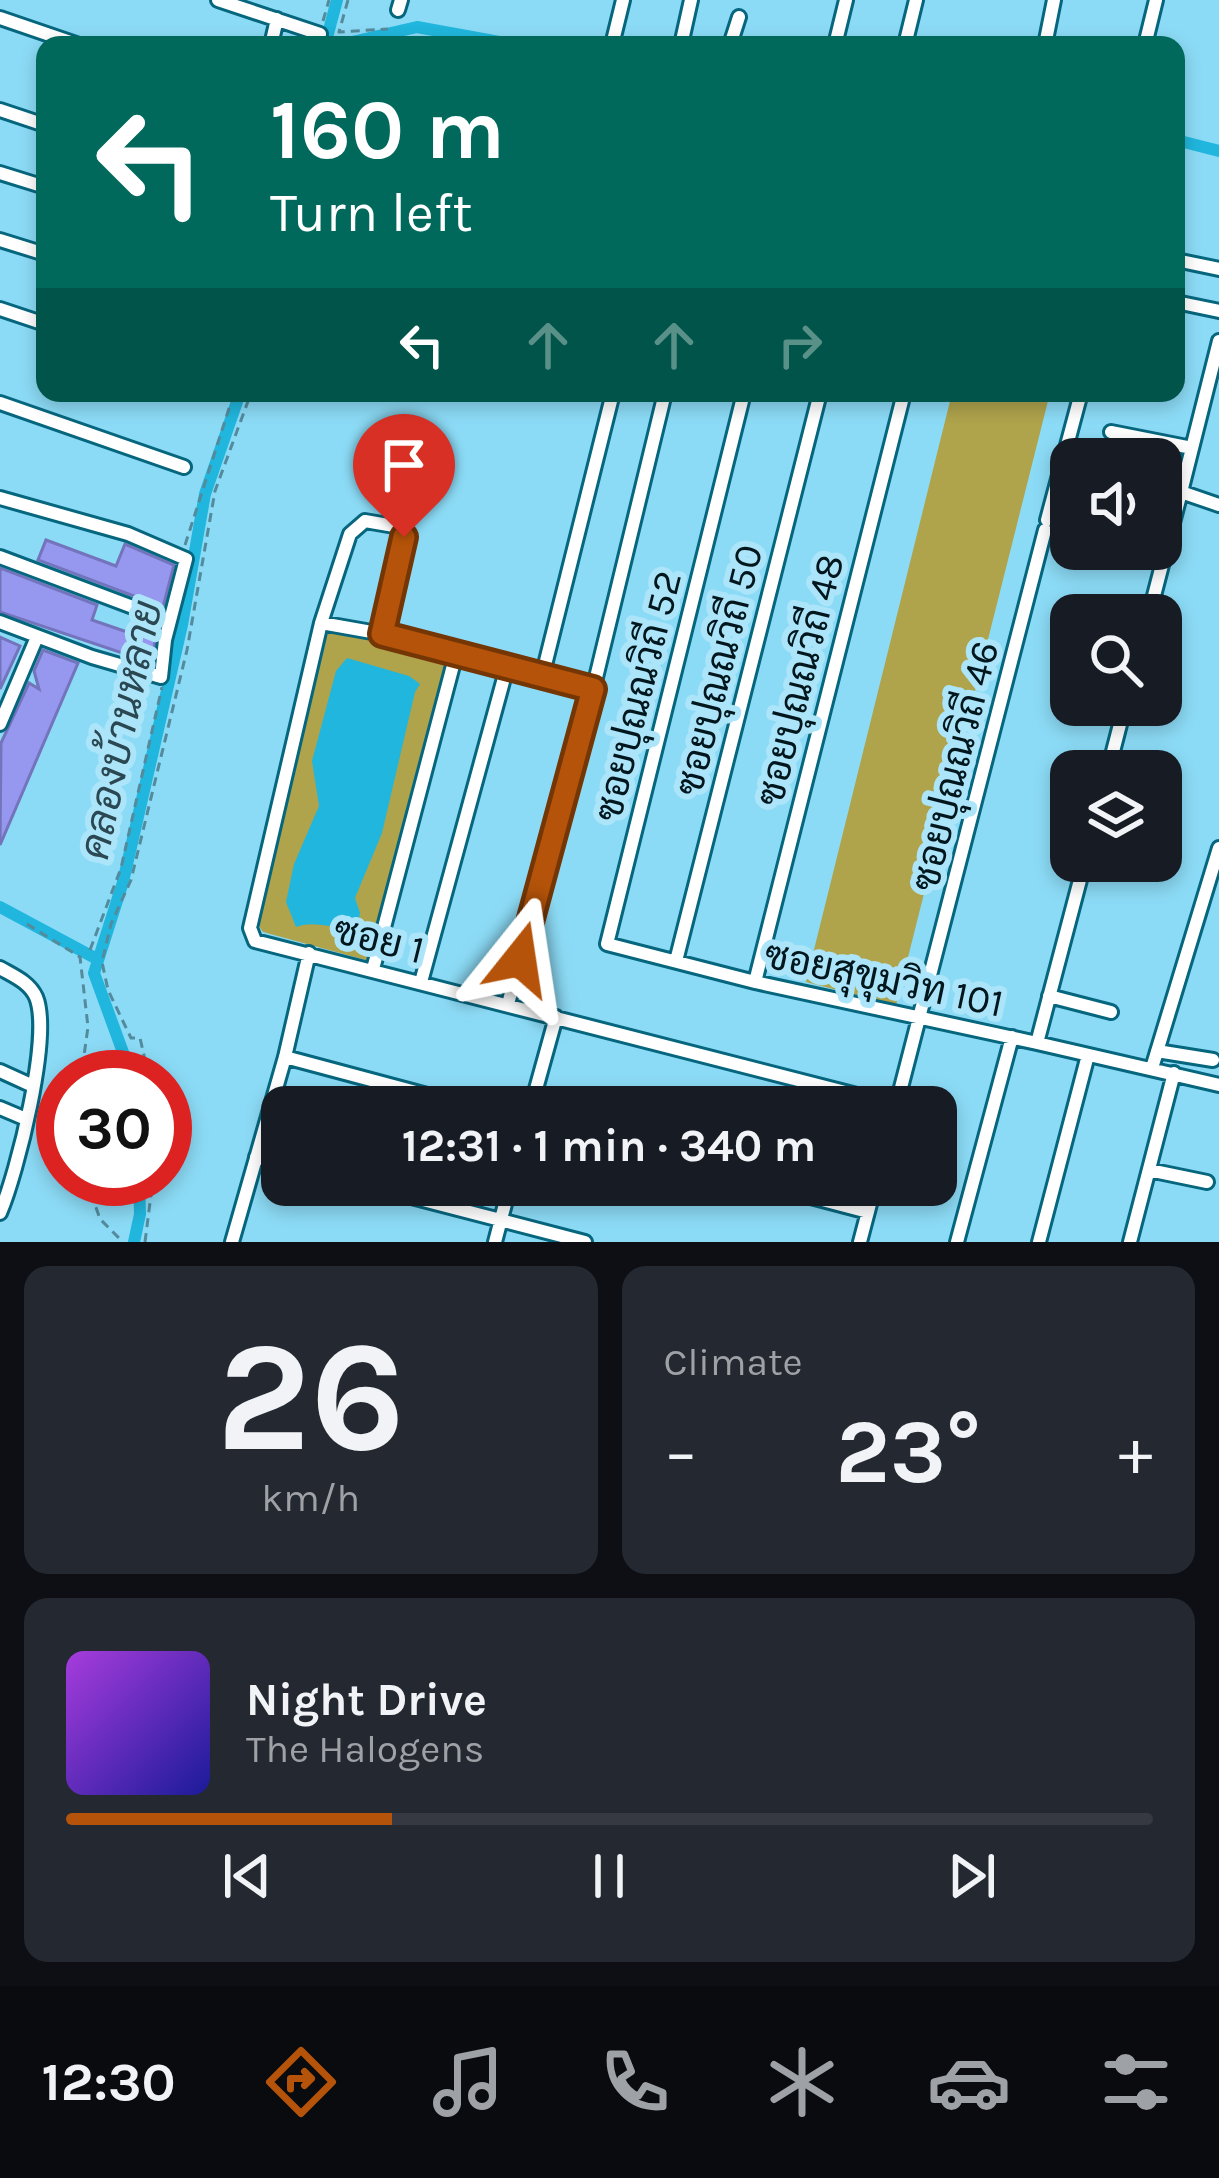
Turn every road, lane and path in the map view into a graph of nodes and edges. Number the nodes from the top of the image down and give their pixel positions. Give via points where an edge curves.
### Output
1 (218, 0) edge
2 (348, 0) edge
3 (623, 0) edge
4 (691, 0) edge
5 (846, 0) edge
6 (916, 0) edge
7 (1054, 0) edge
8 (1156, 0) edge
9 (739, 17) dead end
10 (0, 18) edge
11 (277, 20) junction
12 (388, 29) dead end
13 (320, 34) dead end
14 (53, 36) edge
15 (273, 36) edge
16 (614, 36) edge
17 (683, 36) edge
18 (733, 36) edge
19 (838, 36) edge
20 (907, 36) edge
21 (1047, 36) edge
22 (1147, 36) edge
23 (0, 110) edge
24 (36, 122) edge
25 (0, 173) edge
26 (36, 184) edge
27 (0, 240) edge
28 (36, 251) edge
29 (1185, 262) edge
30 (1219, 269) edge
31 (1185, 304) edge
32 (0, 308) edge
33 (1219, 310) edge
34 (36, 321) edge
35 (1219, 340) edge
36 (247, 402) edge
37 (611, 402) edge
38 (663, 402) edge
39 (742, 402) edge
40 (818, 402) edge
41 (902, 402) edge
42 (1079, 402) edge
43 (0, 403) edge
44 (1112, 432) dead end
45 (1192, 448) junction
46 (184, 467) dead end
47 (1182, 485) edge
48 (1182, 493) edge
49 (0, 498) edge
50 (1219, 505) edge
51 (0, 556) edge
52 (170, 621) junction
53 (0, 622) edge
54 (321, 623) junction
55 (382, 634) junction
56 (37, 637) junction
57 (456, 654) junction
58 (507, 667) junction
59 (542, 676) junction
60 (171, 682) junction
61 (593, 689) junction
62 (0, 724) edge
63 (1219, 848) edge
64 (1079, 882) edge
65 (27, 924) dead end
66 (309, 952) junction
67 (676, 961) junction
68 (0, 968) edge
69 (373, 969) junction
70 (421, 982) junction
71 (754, 982) junction
72 (1049, 996) junction
73 (508, 1004) junction
74 (1111, 1012) dead end
75 (556, 1016) junction
76 (920, 1016) junction
77 (1012, 1037) junction
78 (1037, 1043) junction
79 (85, 1050) edge
80 (142, 1050) edge
81 (1157, 1051) junction
82 (1088, 1054) junction
83 (285, 1057) junction
84 (1213, 1060) dead end
85 (1152, 1068) junction
86 (0, 1070) edge
87 (1174, 1073) junction
88 (1219, 1085) edge
89 (33, 1086) junction
90 (393, 1086) edge
91 (537, 1086) edge
92 (820, 1086) edge
93 (901, 1086) edge
94 (0, 1108) edge
95 (26, 1118) junction
96 (256, 1157) junction
97 (261, 1158) edge
98 (1149, 1170) junction
99 (1207, 1182) dead end
100 (3, 1194) edge
101 (95, 1206) edge
102 (149, 1206) edge
103 (447, 1206) edge
104 (505, 1206) edge
105 (842, 1206) edge
106 (870, 1206) edge
107 (0, 1213) edge
108 (868, 1213) junction
109 (501, 1220) junction
110 (123, 1242) edge
111 (145, 1242) edge
112 (232, 1242) edge
113 (495, 1242) edge
114 (585, 1242) edge
115 (860, 1242) edge
116 (957, 1242) edge
117 (1039, 1242) edge
118 (1130, 1242) edge

1 - 11 street
2 - 12 path via 339,32
3 - 16 street
4 - 17 street
5 - 19 street
6 - 20 street
7 - 21 street
8 - 22 street
9 - 18 street
10 - 14 street
11 - 13 street
11 - 15 street
23 - 24 street
25 - 26 street
27 - 28 street
29 - 30 street
31 - 33 street
32 - 34 street
35 - 45 street
36 - 60 path via 215,491
37 - 59 street
38 - 61 street
39 - 67 street, ซอยปุณณวิถี 52 via 607,944
40 - 67 street, ซอยปุณณวิถี 50
41 - 71 street, ซอยปุณณวิถี 48
42 - 76 street, ซอยปุณณวิถี 46
43 - 46 street
44 - 45 street
45 - 47 street
48 - 50 street
49 - 52 street via 184,556
51 - 52 street
52 - 60 street
53 - 56 street
54 - 55 street
54 - 55 street, ซอย 1 via 350,534 364,521 394,526 404,537
54 - 66 street, ซอย 1 via 250,928 255,941
55 - 57 street
56 - 60 street
56 - 62 street
57 - 58 street
57 - 69 street
58 - 59 street
58 - 70 street
59 - 61 street
60 - 80 path via 131,880 102,962 108,990
61 - 73 street
63 - 81 street
64 - 72 street, ซอยสุขุมวิท 101
65 - 79 path via 80,957
66 - 69 street, ซอย 1
66 - 83 street
67 - 71 street, ซอยสุขุมวิท 101
68 - 89 street via 23,980 38,1004
69 - 70 street, ซอย 1
70 - 73 street, ซอย 1
71 - 76 street, ซอยสุขุมวิท 101
72 - 74 street
72 - 78 street, ซอยสุขุมวิท 101
73 - 75 street, ซอย 1
75 - 91 street
75 - 92 street, ซอย 1
76 - 77 street, ซอยสุขุมวิท 101
76 - 93 street, ซอยปุณณวิถี 46
77 - 78 street, ซอยสุขุมวิท 101
77 - 116 street
78 - 82 street
81 - 84 street
81 - 85 street
82 - 85 street
82 - 117 street
83 - 90 street
83 - 96 street
85 - 87 street
86 - 89 street
87 - 88 street
87 - 98 street
89 - 95 street
94 - 95 street
95 - 100 street
96 - 97 street
96 - 112 street
98 - 99 street
98 - 118 street
100 - 107 street
101 - 110 path
102 - 111 path
103 - 109 street
104 - 109 street
105 - 108 street
106 - 108 street
108 - 115 street
109 - 113 street
109 - 114 street

